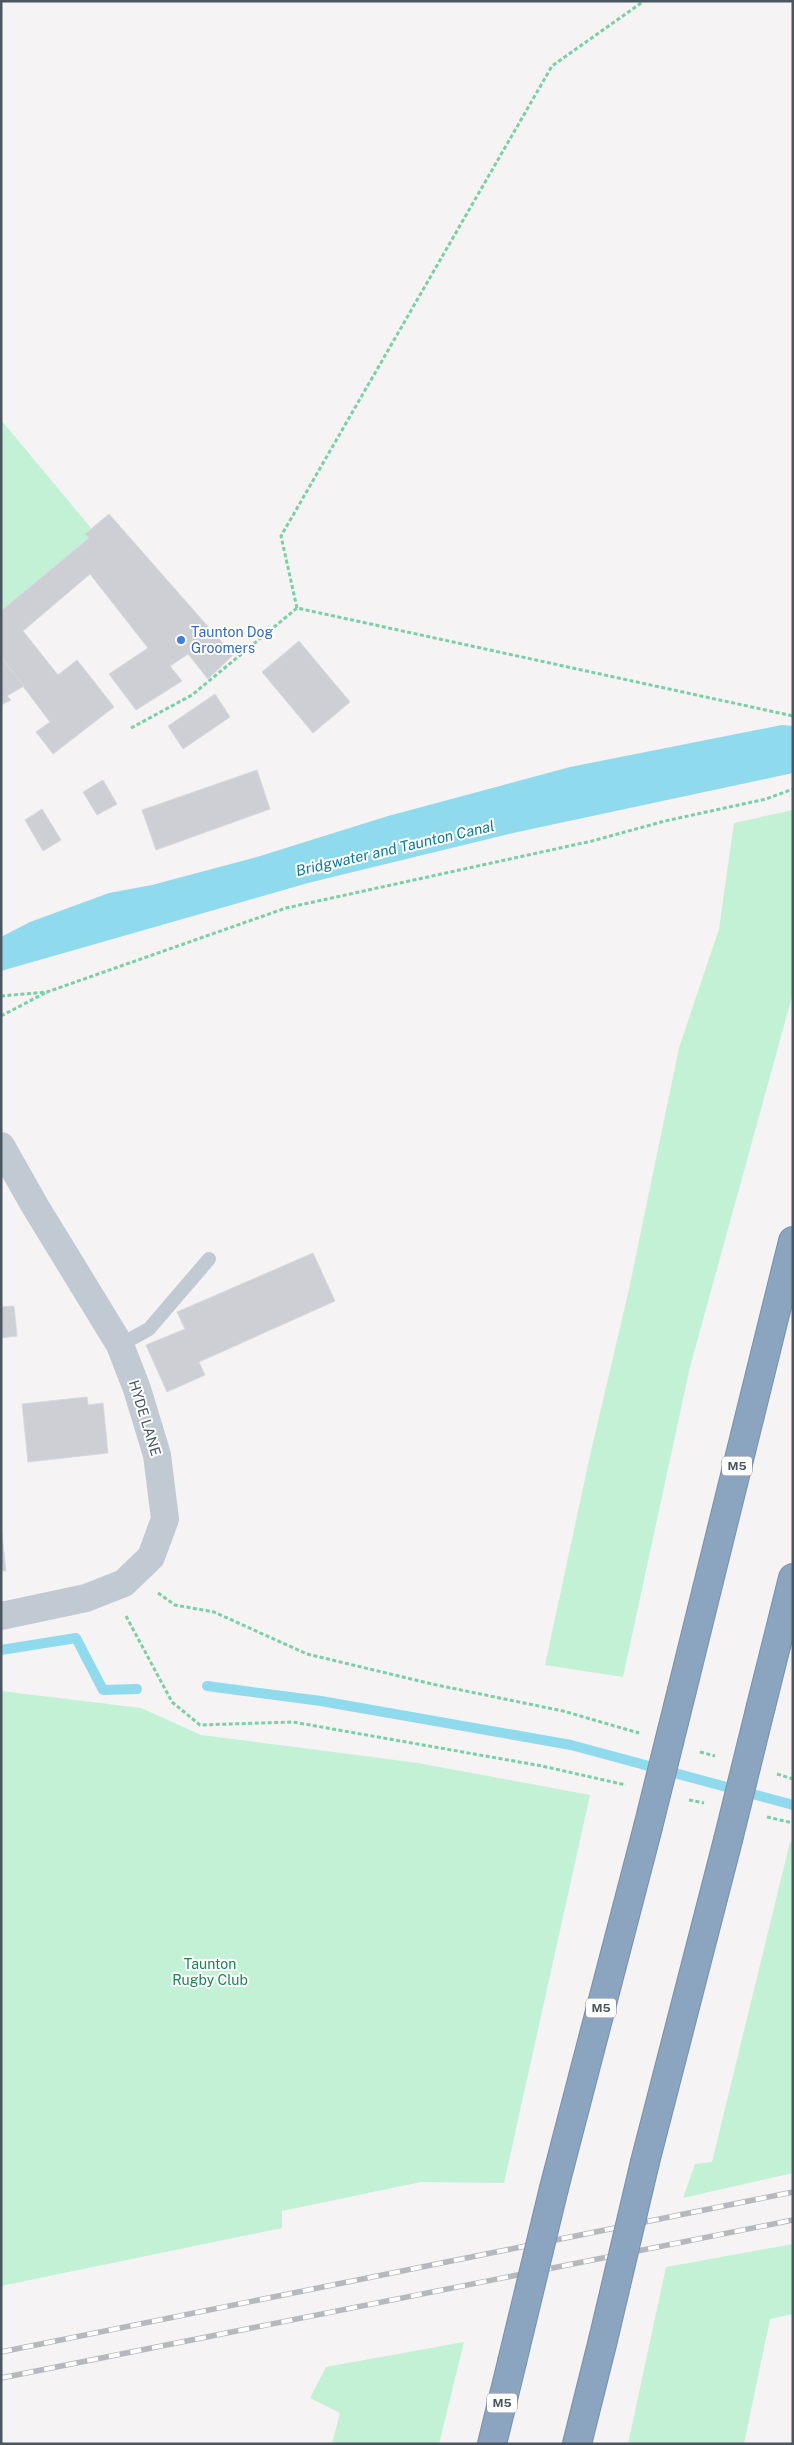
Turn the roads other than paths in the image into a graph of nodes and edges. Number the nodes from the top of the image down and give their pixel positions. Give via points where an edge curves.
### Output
1 (1, 1146) edge
2 (793, 1241) edge
3 (209, 1259) dead end
4 (120, 1345) junction
5 (793, 1578) edge
6 (1, 1616) edge
7 (492, 2444) edge
8 (577, 2444) edge

1 - 4 street, HYDE LANE
2 - 7 highway, M5, bridge
3 - 4 lane via 149,1329
4 - 6 street, HYDE LANE via 138,1389 157,1455 164,1519 151,1557 120,1583 86,1598
5 - 8 highway, bridge

